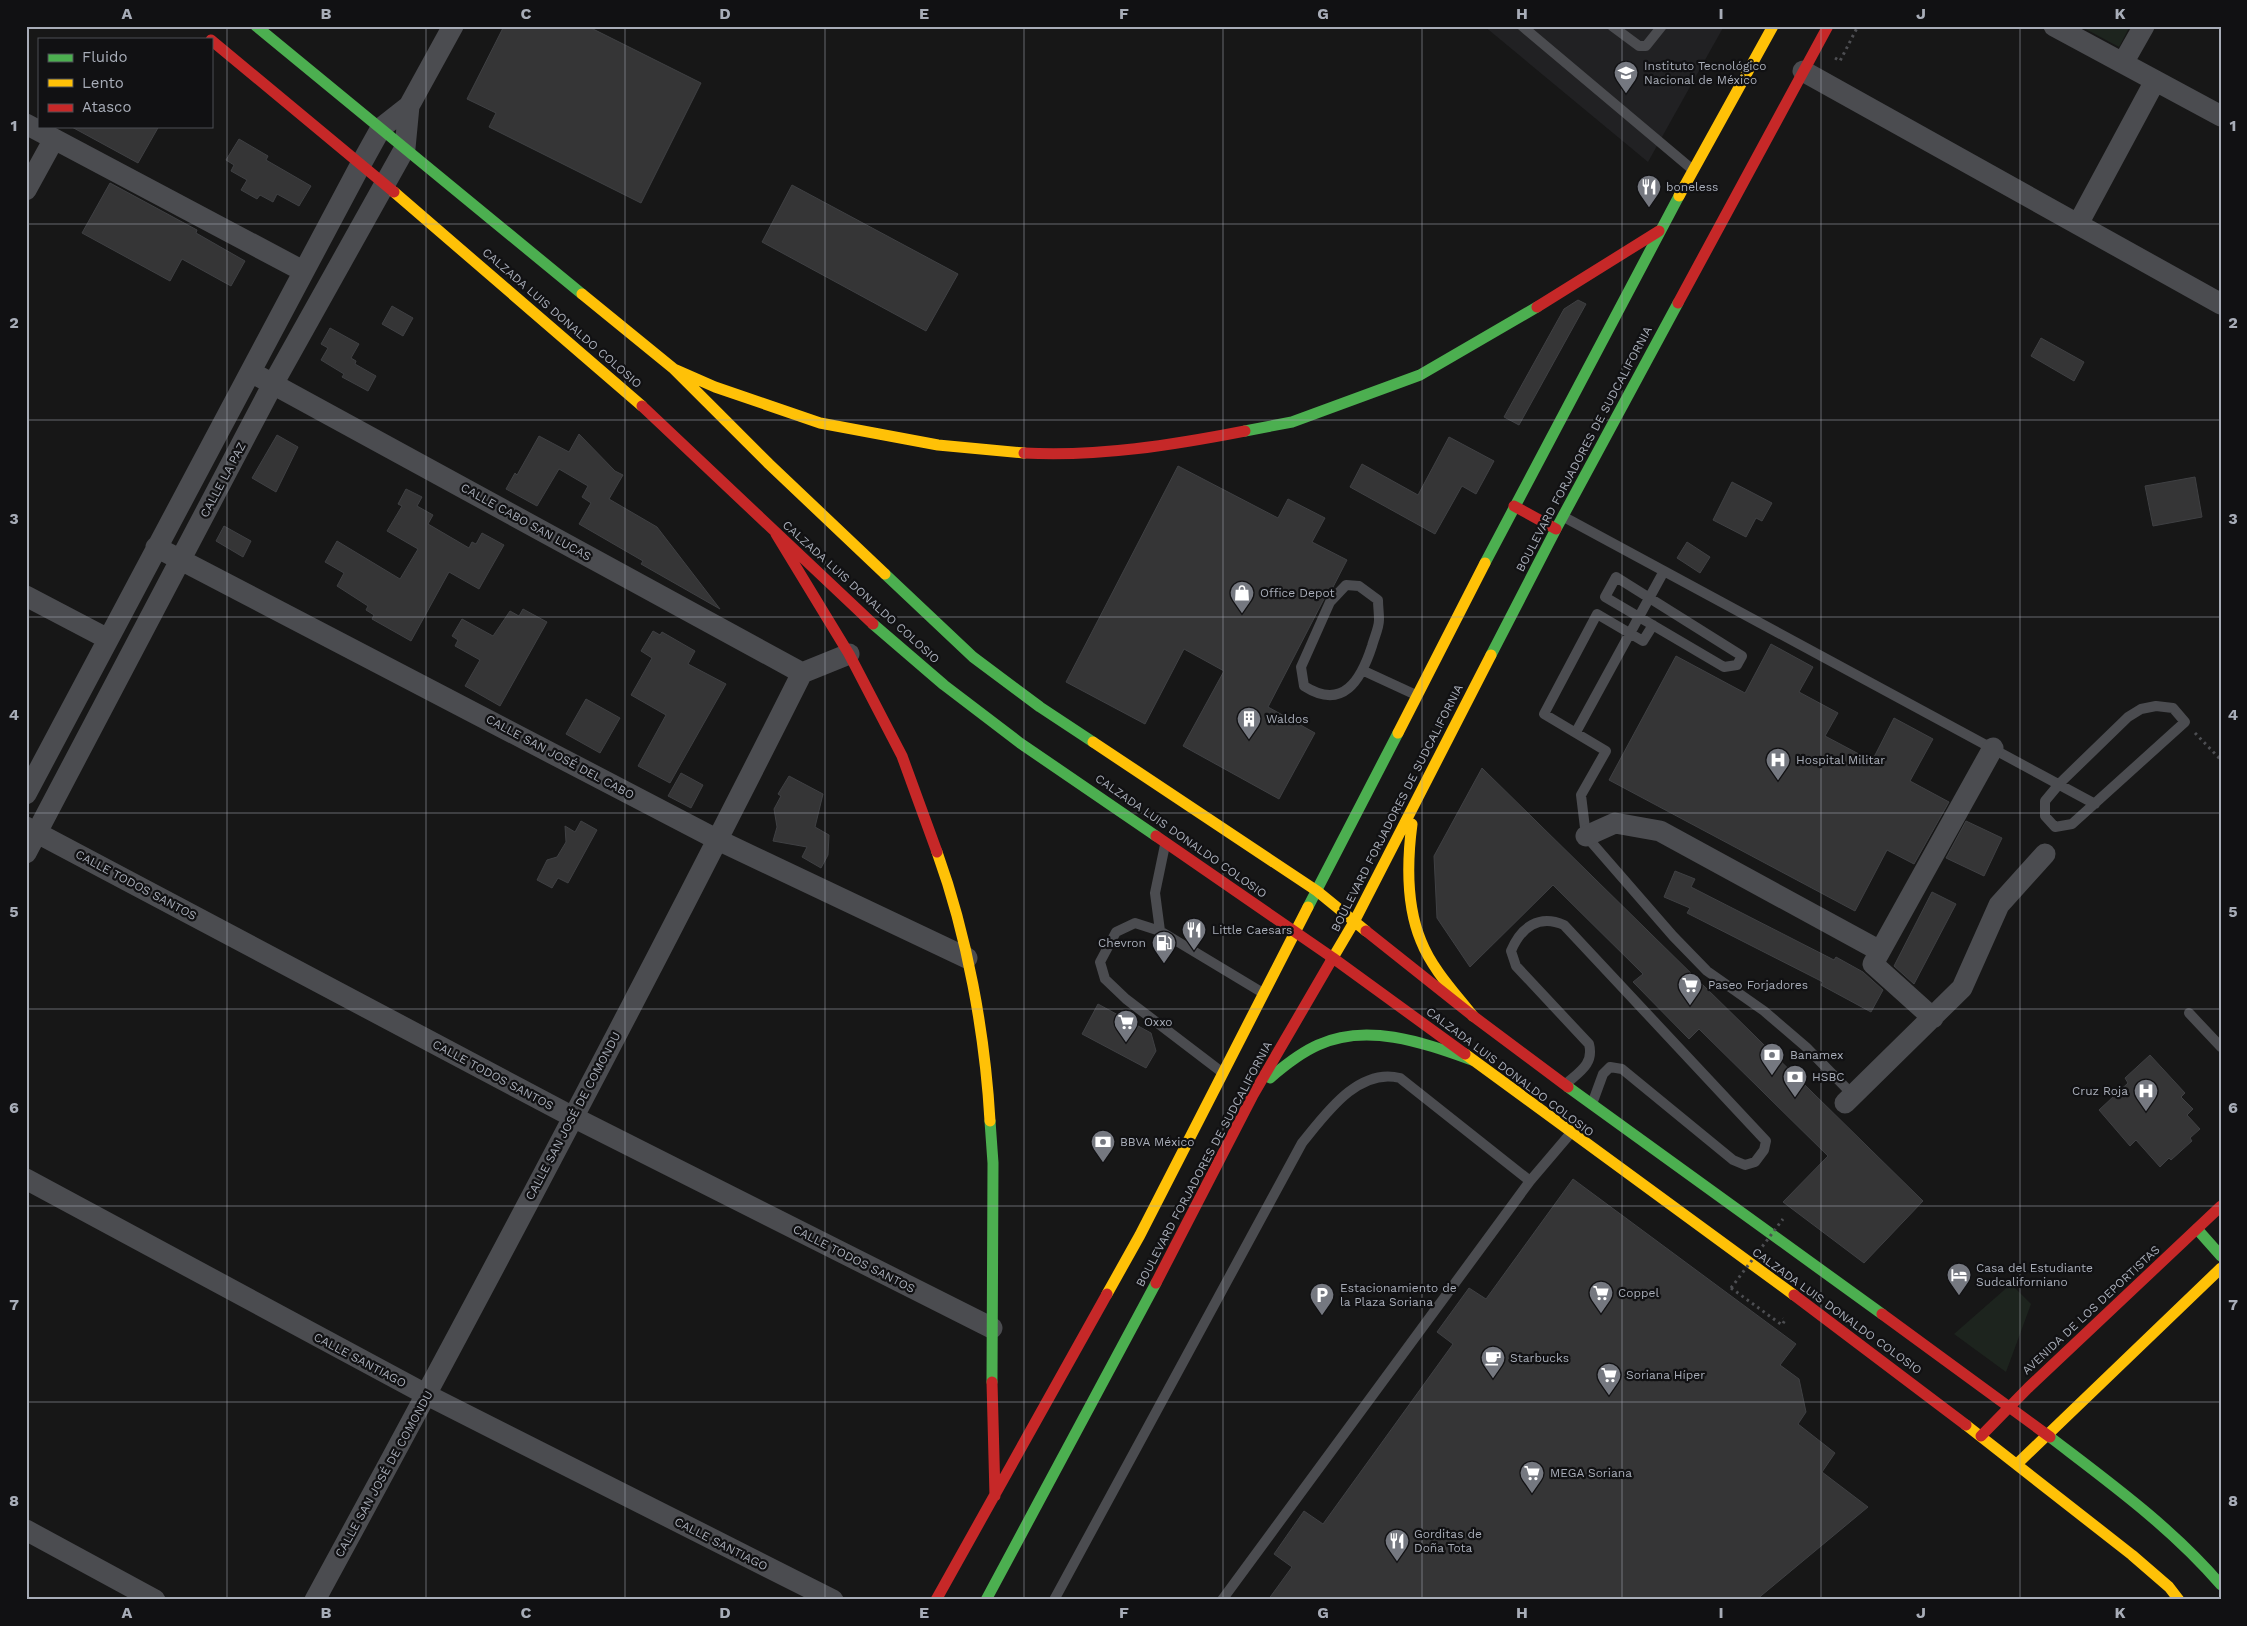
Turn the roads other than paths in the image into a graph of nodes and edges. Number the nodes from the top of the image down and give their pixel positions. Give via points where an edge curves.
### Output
1 (256, 26) edge
2 (453, 26) edge
3 (1522, 26) edge
4 (1612, 26) edge
5 (1662, 26) edge
6 (2054, 26) edge
7 (2144, 26) edge
8 (1826, 27) edge
9 (1767, 31) edge
10 (212, 40) edge
11 (2123, 64) junction
12 (1804, 71) junction
13 (2155, 81) junction
14 (409, 106) junction
15 (2221, 116) edge
16 (26, 124) edge
17 (381, 128) junction
18 (54, 139) junction
19 (405, 148) junction
20 (361, 164) junction
21 (1694, 170) junction
22 (384, 183) junction
23 (26, 190) edge
24 (2078, 224) junction
25 (1660, 230) junction
26 (303, 271) junction
27 (2221, 304) edge
28 (674, 369) junction
29 (250, 371) junction
30 (273, 384) junction
31 (1514, 506) junction
32 (1563, 516) junction
33 (1556, 529) junction
34 (776, 534) junction
35 (156, 547) junction
36 (181, 560) junction
37 (1664, 571) junction
38 (26, 596) edge
39 (1649, 598) junction
40 (1639, 617) junction
41 (1652, 625) junction
42 (1630, 633) junction
43 (108, 639) junction
44 (848, 654) junction
45 (1364, 671) junction
46 (802, 673) junction
47 (1417, 695) junction
48 (1576, 732) junction
49 (1993, 748) junction
50 (2060, 783) junction
51 (26, 794) edge
52 (1416, 801) junction
53 (2095, 804) junction
54 (32, 830) edge
55 (1586, 836) junction
56 (718, 840) junction
57 (1166, 842) junction
58 (26, 853) edge
59 (2045, 854) dead end
60 (1317, 891) junction
61 (1354, 922) junction
62 (1160, 931) junction
63 (1296, 932) junction
64 (1880, 951) junction
65 (967, 958) junction
66 (1332, 958) junction
67 (1264, 993) junction
68 (2189, 1013) dead end
69 (1474, 1016) junction
70 (1933, 1018) junction
71 (2221, 1047) edge
72 (1472, 1060) junction
73 (1223, 1073) junction
74 (1566, 1085) junction
75 (1253, 1095) junction
76 (1849, 1099) joint
77 (1592, 1104) junction
78 (573, 1117) junction
79 (1598, 1122) dead end
80 (1578, 1124) dead end
81 (1628, 1131) junction
82 (1570, 1134) junction
83 (26, 1179) edge
84 (1530, 1181) junction
85 (2221, 1206) edge
86 (2197, 1229) junction
87 (1140, 1235) junction
88 (2221, 1256) edge
89 (2221, 1268) edge
90 (1119, 1296) dead end
91 (1146, 1304) junction
92 (1127, 1307) dead end
93 (992, 1328) junction
94 (427, 1395) junction
95 (1074, 1406) dead end
96 (2010, 1406) junction
97 (1051, 1419) dead end
98 (1082, 1421) junction
99 (2046, 1435) junction
100 (1981, 1436) junction
101 (1022, 1447) junction
102 (2017, 1464) junction
103 (995, 1496) junction
104 (26, 1530) edge
105 (2221, 1585) edge
106 (155, 1600) edge
107 (315, 1600) edge
108 (832, 1600) edge
109 (936, 1600) edge
110 (986, 1600) edge
111 (1054, 1600) edge
112 (1222, 1600) edge
113 (2179, 1600) edge

1 - 17 main road, CALZADA LUIS DONALDO COLOSIO
2 - 14 street, CALLE LA PAZ
3 - 21 lane
4 - 5 lane via 1639,46 1646,46
6 - 11 street
7 - 11 street
8 - 12 main road, BOULEVARD FORJADORES DE SUDCALIFORNIA
9 - 21 main road, BOULEVARD FORJADORES DE SUDCALIFORNIA
10 - 20 main road, CALZADA LUIS DONALDO COLOSIO
11 - 13 street
12 - 24 street
12 - 32 main road, BOULEVARD FORJADORES DE SUDCALIFORNIA
13 - 15 street
13 - 24 street
14 - 17 street, CALLE LA PAZ
14 - 19 street, CALLE LA PAZ
16 - 18 street
17 - 19 main road, CALZADA LUIS DONALDO COLOSIO
17 - 20 street, CALLE LA PAZ
18 - 23 street
18 - 26 street
19 - 22 street, CALLE LA PAZ
19 - 28 main road, CALZADA LUIS DONALDO COLOSIO
20 - 22 main road, CALZADA LUIS DONALDO COLOSIO
20 - 26 street, CALLE LA PAZ
21 - 25 main road, BOULEVARD FORJADORES DE SUDCALIFORNIA
22 - 30 street, CALLE LA PAZ
22 - 34 main road, CALZADA LUIS DONALDO COLOSIO via 660,421
24 - 27 street
25 - 28 main road via 1497,332 1420,375 1292,422 1184,443 1056,455 938,445 820,423 715,387
25 - 31 main road, BOULEVARD FORJADORES DE SUDCALIFORNIA
26 - 29 street, CALLE LA PAZ
28 - 60 main road, CALZADA LUIS DONALDO COLOSIO via 782,477 973,657 1040,707
29 - 30 street, CALLE CABO SAN LUCAS
29 - 35 street, CALLE LA PAZ
30 - 36 street, CALLE LA PAZ
30 - 46 street, CALLE CABO SAN LUCAS
31 - 33 main road
31 - 47 main road, BOULEVARD FORJADORES DE SUDCALIFORNIA
32 - 33 main road, BOULEVARD FORJADORES DE SUDCALIFORNIA
32 - 37 lane
33 - 52 main road, BOULEVARD FORJADORES DE SUDCALIFORNIA
34 - 44 main road
34 - 57 main road, CALZADA LUIS DONALDO COLOSIO via 859,612 944,684 1020,743
35 - 36 street, CALLE SAN JOSÉ DEL CABO
35 - 43 street, CALLE LA PAZ
36 - 54 street, CALLE LA PAZ
36 - 56 street, CALLE SAN JOSÉ DEL CABO
37 - 39 lane
37 - 49 lane
38 - 43 street
39 - 40 lane
39 - 40 lane via 1616,577 1605,597
39 - 41 lane via 1742,656 1737,665 1724,667
40 - 41 lane
40 - 42 lane
41 - 42 lane via 1643,641
42 - 48 lane
42 - 48 lane via 1597,614 1544,714
43 - 51 street, CALLE LA PAZ
44 - 46 street
44 - 65 main road via 902,756 942,866
45 - 45 lane via 1349,687 1331,696 1315,693 1304,686 1301,667 1330,602 1346,585 1359,586 1378,600 1379,622
45 - 47 lane
46 - 56 street, CALLE SAN JOSÉ DE COMONDU
47 - 60 main road, BOULEVARD FORJADORES DE SUDCALIFORNIA
48 - 55 lane via 1606,751 1581,795
49 - 50 lane
49 - 64 street
50 - 53 lane
50 - 53 lane via 2045,801 2044,816 2056,827 2072,824
50 - 53 lane via 2141,709 2156,706 2173,708 2185,722
52 - 61 main road, BOULEVARD FORJADORES DE SUDCALIFORNIA
52 - 69 main road via 1407,860 1415,923 1434,965
54 - 58 street, CALLE LA PAZ
54 - 78 street, CALLE TODOS SANTOS
55 - 64 street via 1615,823 1660,831
55 - 76 lane via 1707,971 1764,1011 1806,1047
56 - 65 street, CALLE SAN JOSÉ DEL CABO
56 - 78 street, CALLE SAN JOSÉ DE COMONDU
57 - 62 lane via 1155,893
57 - 63 main road, CALZADA LUIS DONALDO COLOSIO
59 - 70 street via 1999,905 1962,988
60 - 61 main road, CALZADA LUIS DONALDO COLOSIO
60 - 63 main road, BOULEVARD FORJADORES DE SUDCALIFORNIA
61 - 66 main road, BOULEVARD FORJADORES DE SUDCALIFORNIA
61 - 69 main road, CALZADA LUIS DONALDO COLOSIO
62 - 67 lane
62 - 73 lane via 1135,923 1116,932 1100,962 1105,979 1126,999
63 - 66 main road, CALZADA LUIS DONALDO COLOSIO
63 - 67 main road, BOULEVARD FORJADORES DE SUDCALIFORNIA
64 - 70 street via 1873,964
65 - 93 main road via 988,1081 994,1163
66 - 72 main road, CALZADA LUIS DONALDO COLOSIO
66 - 75 main road, BOULEVARD FORJADORES DE SUDCALIFORNIA
67 - 73 main road, BOULEVARD FORJADORES DE SUDCALIFORNIA
68 - 71 lane
69 - 74 main road, CALZADA LUIS DONALDO COLOSIO
70 - 76 street
72 - 75 main road via 1418,1041 1366,1033 1328,1039 1288,1060
72 - 82 main road, CALZADA LUIS DONALDO COLOSIO
73 - 87 main road, BOULEVARD FORJADORES DE SUDCALIFORNIA
74 - 77 main road, CALZADA LUIS DONALDO COLOSIO
74 - 77 lane via 1586,1066 1592,1054 1589,1044 1516,966 1511,951 1516,939 1541,920 1553,921 1569,930 1766,1141 1764,1150 1755,1162 1745,1165 1733,1160 1622,1069 1610,1067 1603,1074
75 - 91 main road, BOULEVARD FORJADORES DE SUDCALIFORNIA
77 - 81 main road, CALZADA LUIS DONALDO COLOSIO
78 - 93 street, CALLE TODOS SANTOS
78 - 94 street, CALLE SAN JOSÉ DE COMONDU
79 - 81 main road
80 - 82 main road
81 - 96 main road, CALZADA LUIS DONALDO COLOSIO
82 - 84 lane
82 - 100 main road, CALZADA LUIS DONALDO COLOSIO via 1873,1353
83 - 94 street, CALLE SANTIAGO
84 - 111 lane via 1400,1078 1376,1076 1336,1101 1302,1144
84 - 112 lane
85 - 86 main road, AVENIDA DE LOS DEPORTISTAS
86 - 88 main road
86 - 96 main road, AVENIDA DE LOS DEPORTISTAS
87 - 90 main road
87 - 101 main road, BOULEVARD FORJADORES DE SUDCALIFORNIA
89 - 99 main road
91 - 92 main road
91 - 98 main road, BOULEVARD FORJADORES DE SUDCALIFORNIA
93 - 103 main road
94 - 107 street, CALLE SAN JOSÉ DE COMONDU
94 - 108 street, CALLE SANTIAGO
95 - 98 main road via 1082,1414
96 - 99 main road, CALZADA LUIS DONALDO COLOSIO
96 - 100 main road, AVENIDA DE LOS DEPORTISTAS
97 - 101 main road
98 - 110 main road, BOULEVARD FORJADORES DE SUDCALIFORNIA
99 - 102 main road
99 - 105 main road, CALZADA LUIS DONALDO COLOSIO via 2154,1518
100 - 102 main road, CALZADA LUIS DONALDO COLOSIO
101 - 103 main road, BOULEVARD FORJADORES DE SUDCALIFORNIA
102 - 113 main road, CALZADA LUIS DONALDO COLOSIO via 2132,1555
103 - 109 main road, BOULEVARD FORJADORES DE SUDCALIFORNIA
104 - 106 street

